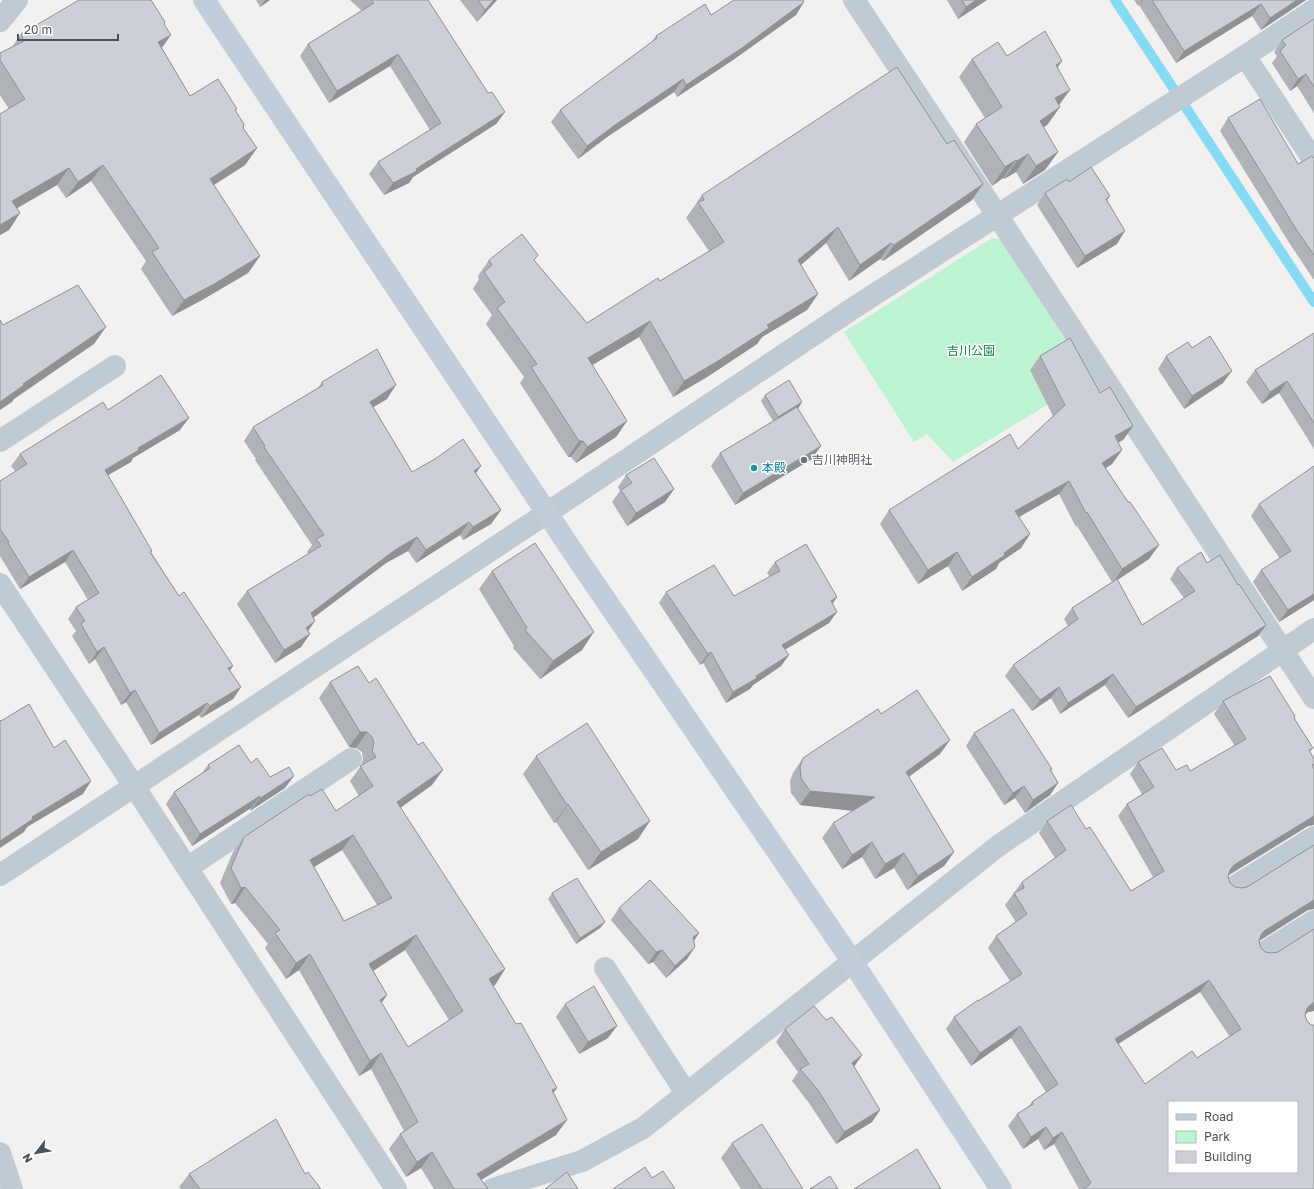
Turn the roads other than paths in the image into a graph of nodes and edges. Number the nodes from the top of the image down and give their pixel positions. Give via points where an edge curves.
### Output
1 (17, 0) edge
2 (204, 0) edge
3 (854, 0) edge
4 (1314, 10) edge
5 (0, 21) edge
6 (1245, 56) junction
7 (1314, 161) edge
8 (997, 215) junction
9 (115, 366) dead end
10 (0, 440) edge
11 (547, 513) junction
12 (0, 584) edge
13 (1314, 628) edge
14 (1282, 650) junction
15 (1314, 698) edge
16 (351, 759) dead end
17 (134, 786) junction
18 (1314, 837) edge
19 (187, 868) junction
20 (0, 875) edge
21 (1232, 888) edge
22 (1314, 921) edge
23 (1263, 953) edge
24 (852, 961) junction
25 (604, 968) dead end
26 (686, 1093) junction
27 (0, 1153) edge
28 (12, 1189) edge
29 (396, 1189) edge
30 (493, 1189) edge
31 (1001, 1189) edge

1 - 5 street
2 - 11 street
3 - 8 street
4 - 6 street
6 - 7 street
6 - 8 street
8 - 11 street
8 - 14 street
9 - 10 street
11 - 17 street
11 - 24 street
12 - 17 street
13 - 14 street
14 - 15 street
14 - 24 street via 998,846
16 - 19 street
17 - 19 street
17 - 20 street
18 - 21 street
19 - 29 street
22 - 23 street
24 - 26 street
24 - 31 street
25 - 26 street
26 - 30 street via 643,1128 582,1161
27 - 28 street

